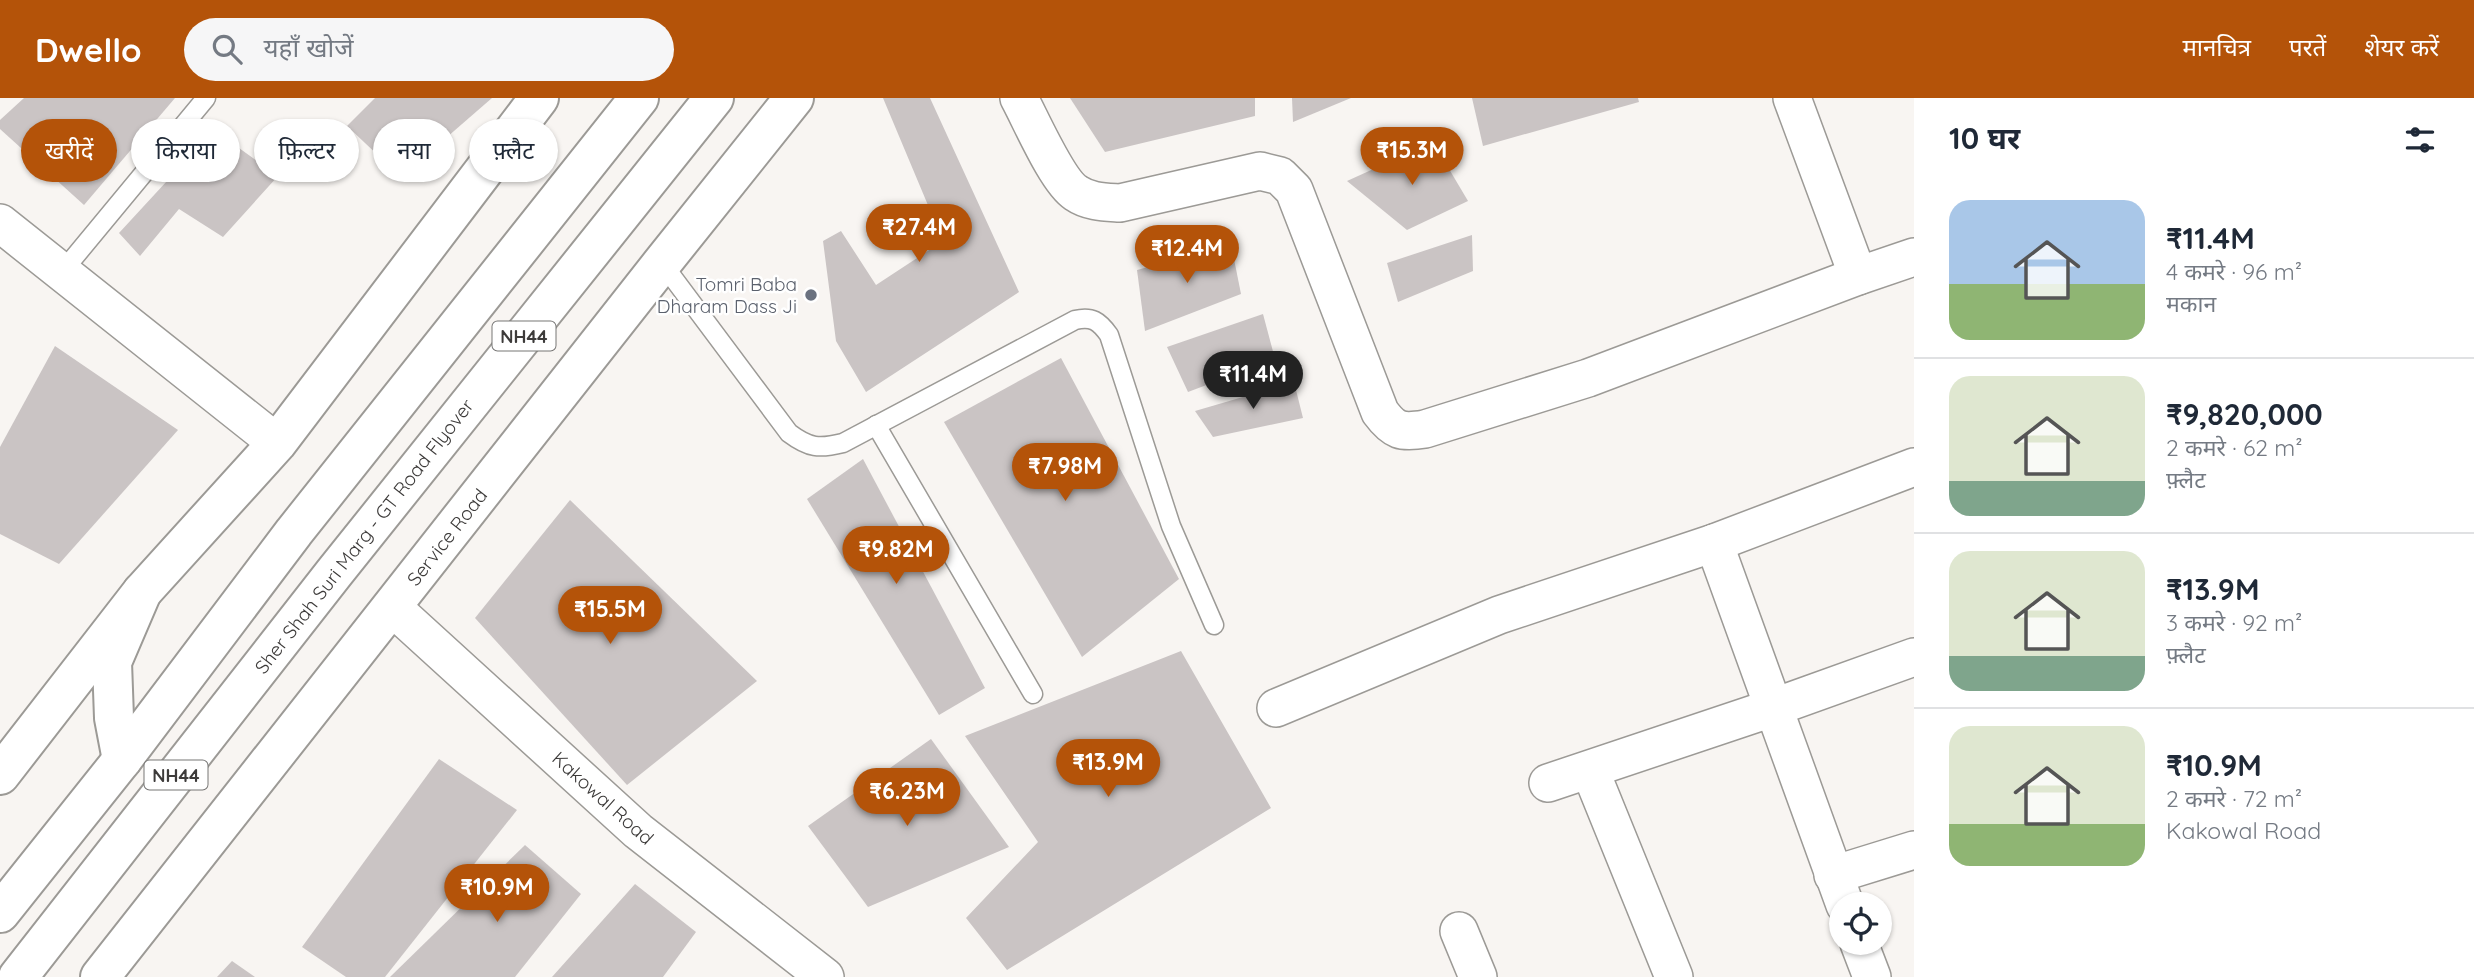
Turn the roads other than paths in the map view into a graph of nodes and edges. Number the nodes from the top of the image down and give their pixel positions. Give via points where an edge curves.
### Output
1 (206, 98) edge
2 (539, 98) edge
3 (639, 98) edge
4 (714, 98) edge
5 (794, 98) edge
6 (1792, 98) edge
7 (1028, 106) edge
8 (0, 223) edge
9 (1914, 257) edge
10 (662, 263) junction
11 (62, 272) junction
12 (1858, 276) junction
13 (876, 425) junction
14 (277, 443) junction
15 (1914, 467) edge
16 (1714, 543) junction
17 (142, 592) junction
18 (392, 607) junction
19 (1214, 625) dead end
20 (1914, 657) edge
21 (1033, 694) dead end
22 (1276, 708) dead end
23 (1772, 708) junction
24 (122, 760) junction
25 (1590, 770) junction
26 (0, 775) edge
27 (1548, 783) dead end
28 (1914, 849) edge
29 (1839, 890) edge
30 (0, 913) edge
31 (1459, 931) dead end
32 (1864, 955) edge
33 (18, 977) edge
34 (100, 977) edge
35 (825, 977) edge
36 (1478, 977) edge
37 (1674, 977) edge
38 (1872, 977) edge

1 - 11 lane
2 - 14 main road
3 - 24 main road, NH44 via 294,532
4 - 33 main road, Sher Shah Suri Marg - GT Road Flyover / NH44
5 - 10 main road, Service Road
6 - 12 street
7 - 12 street via 1059,173 1075,193 1096,201 1119,203 1260,171 1280,176 1294,190 1380,412 1390,426 1406,432 1588,378
8 - 11 street
9 - 12 street
10 - 13 lane via 789,433 823,448
10 - 18 main road, Service Road
11 - 14 street
13 - 19 lane via 1075,320 1087,317 1100,322 1109,335 1171,526
13 - 21 lane
14 - 17 main road
15 - 16 street
16 - 22 street via 1499,615
16 - 23 street
17 - 24 main road via 112,662 114,718
17 - 26 main road
18 - 34 main road, Service Road
18 - 35 street, Kakowal Road via 638,831
20 - 23 street
23 - 25 street
23 - 29 street
24 - 30 main road, NH44
25 - 27 street
25 - 37 street
28 - 29 street
31 - 36 street
32 - 38 street

